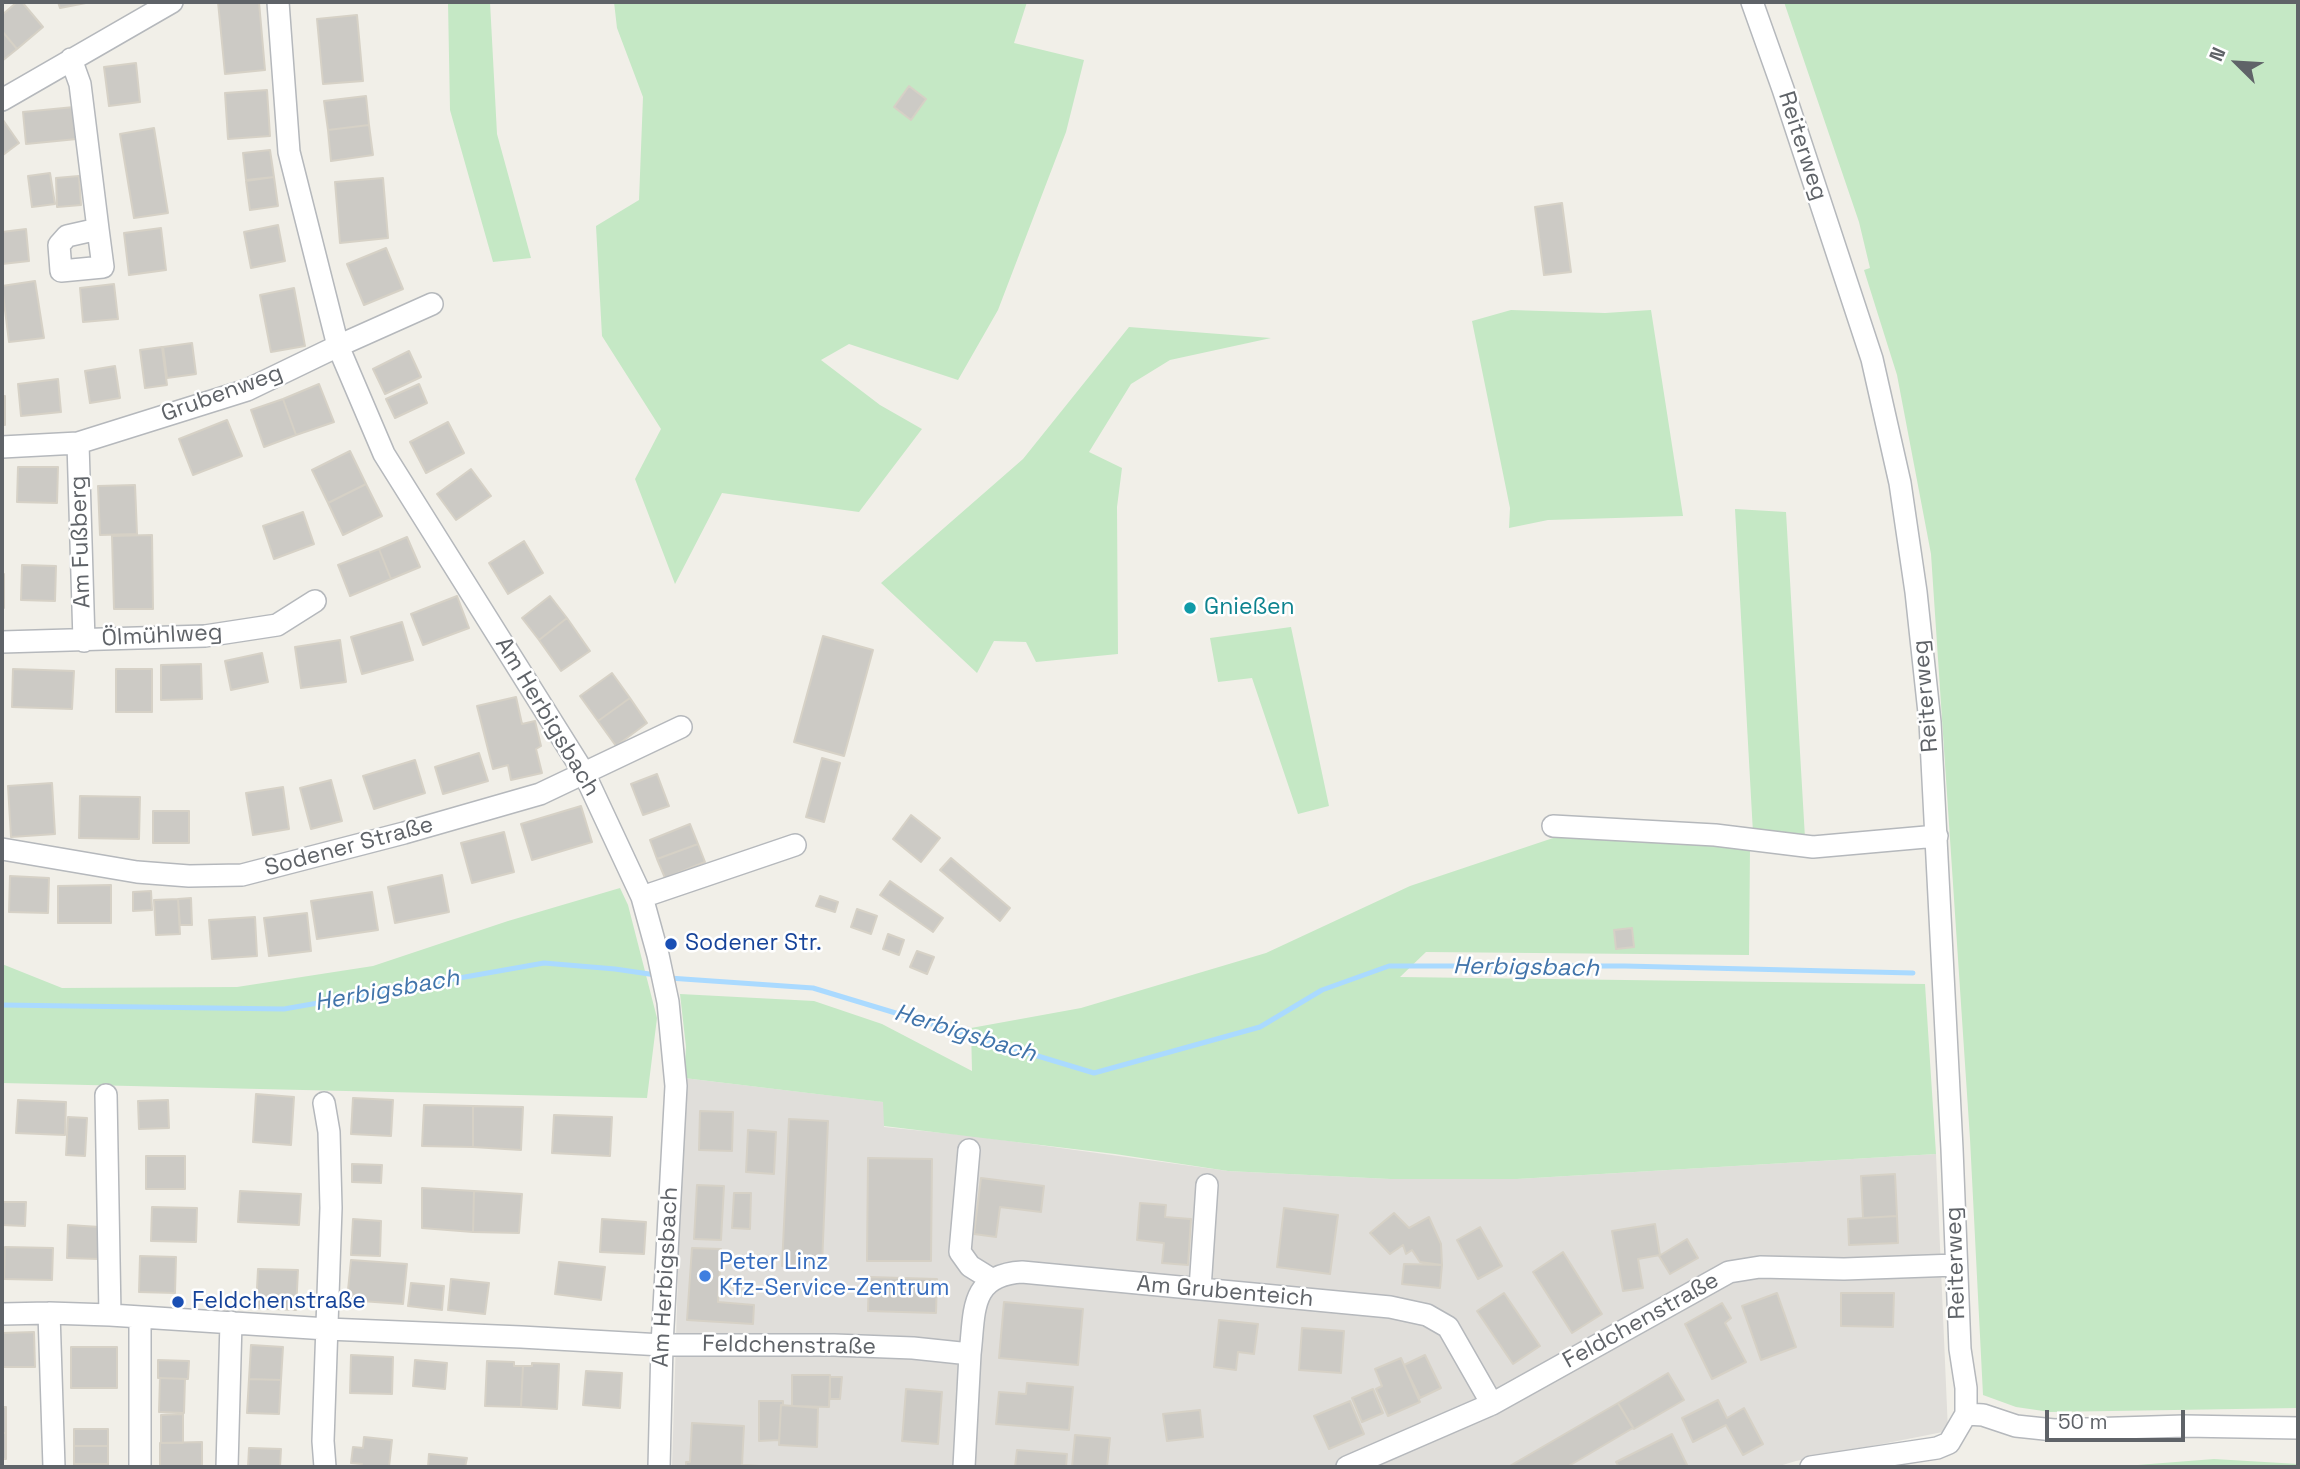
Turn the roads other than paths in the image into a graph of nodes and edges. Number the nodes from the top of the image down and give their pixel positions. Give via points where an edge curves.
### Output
1 (172, 2) edge
2 (278, 2) edge
3 (1752, 2) edge
4 (71, 59) junction
5 (2, 100) edge
6 (98, 229) dead end
7 (432, 304) dead end
8 (338, 346) junction
9 (78, 443) junction
10 (2, 447) edge
11 (315, 601) dead end
12 (84, 641) junction
13 (2, 642) edge
14 (681, 727) dead end
15 (584, 774) junction
16 (1553, 826) dead end
17 (1937, 836) junction
18 (795, 845) dead end
19 (2, 849) edge
20 (642, 897) junction
21 (106, 1095) dead end
22 (324, 1103) dead end
23 (969, 1150) dead end
24 (1207, 1185) dead end
25 (1956, 1265) junction
26 (991, 1279) junction
27 (1200, 1289) junction
28 (49, 1313) junction
29 (2, 1314) edge
30 (110, 1315) junction
31 (139, 1317) junction
32 (231, 1322) junction
33 (327, 1329) junction
34 (662, 1345) junction
35 (970, 1354) junction
36 (1492, 1404) junction
37 (1966, 1414) junction
38 (2298, 1428) edge
39 (54, 1467) edge
40 (140, 1467) edge
41 (227, 1467) edge
42 (325, 1467) edge
43 (659, 1467) edge
44 (964, 1467) edge
45 (1347, 1467) edge
46 (1811, 1467) edge

1 - 4 street
2 - 8 street, Am Herbigsbach via 289,152
3 - 17 street, Reiterweg via 1872,359 1900,483 1930,722
4 - 5 street
4 - 6 street via 80,84
7 - 8 street, Grubenweg
8 - 9 street, Grubenweg via 247,390
8 - 15 street, Am Herbigsbach via 384,454
9 - 10 street, Grubenweg
9 - 12 street, Am Fußberg
11 - 12 street, Ölmühlweg via 277,625 205,636
12 - 13 street, Ölmühlweg
14 - 15 street, Sodener Straße
15 - 19 street, Sodener Straße via 540,794 242,875 137,872
15 - 20 street, Am Herbigsbach
16 - 17 street via 1716,835 1812,847
17 - 25 street, Reiterweg
18 - 20 street
20 - 34 street, Am Herbigsbach via 668,1002 676,1086
21 - 30 street
22 - 33 street via 331,1208
23 - 26 street via 960,1252 970,1266
24 - 27 street
25 - 36 street, Feldchenstraße via 1760,1267 1729,1272
25 - 37 street, Reiterweg
26 - 27 street, Am Grubenteich via 1022,1272
26 - 35 street via 980,1289 975,1304
27 - 36 street, Am Grubenteich via 1390,1307 1427,1315 1448,1327
28 - 29 street, Feldchenstraße
28 - 30 street, Feldchenstraße
28 - 39 street
30 - 31 street, Feldchenstraße
31 - 32 street, Feldchenstraße
31 - 40 street
32 - 33 street, Feldchenstraße
32 - 41 street
33 - 34 street, Feldchenstraße
33 - 42 street
34 - 35 street, Feldchenstraße via 834,1345
34 - 43 street, Am Herbigsbach
35 - 44 street
36 - 45 street, Feldchenstraße
37 - 38 street via 2054,1430
37 - 46 street via 1949,1443 1937,1448

